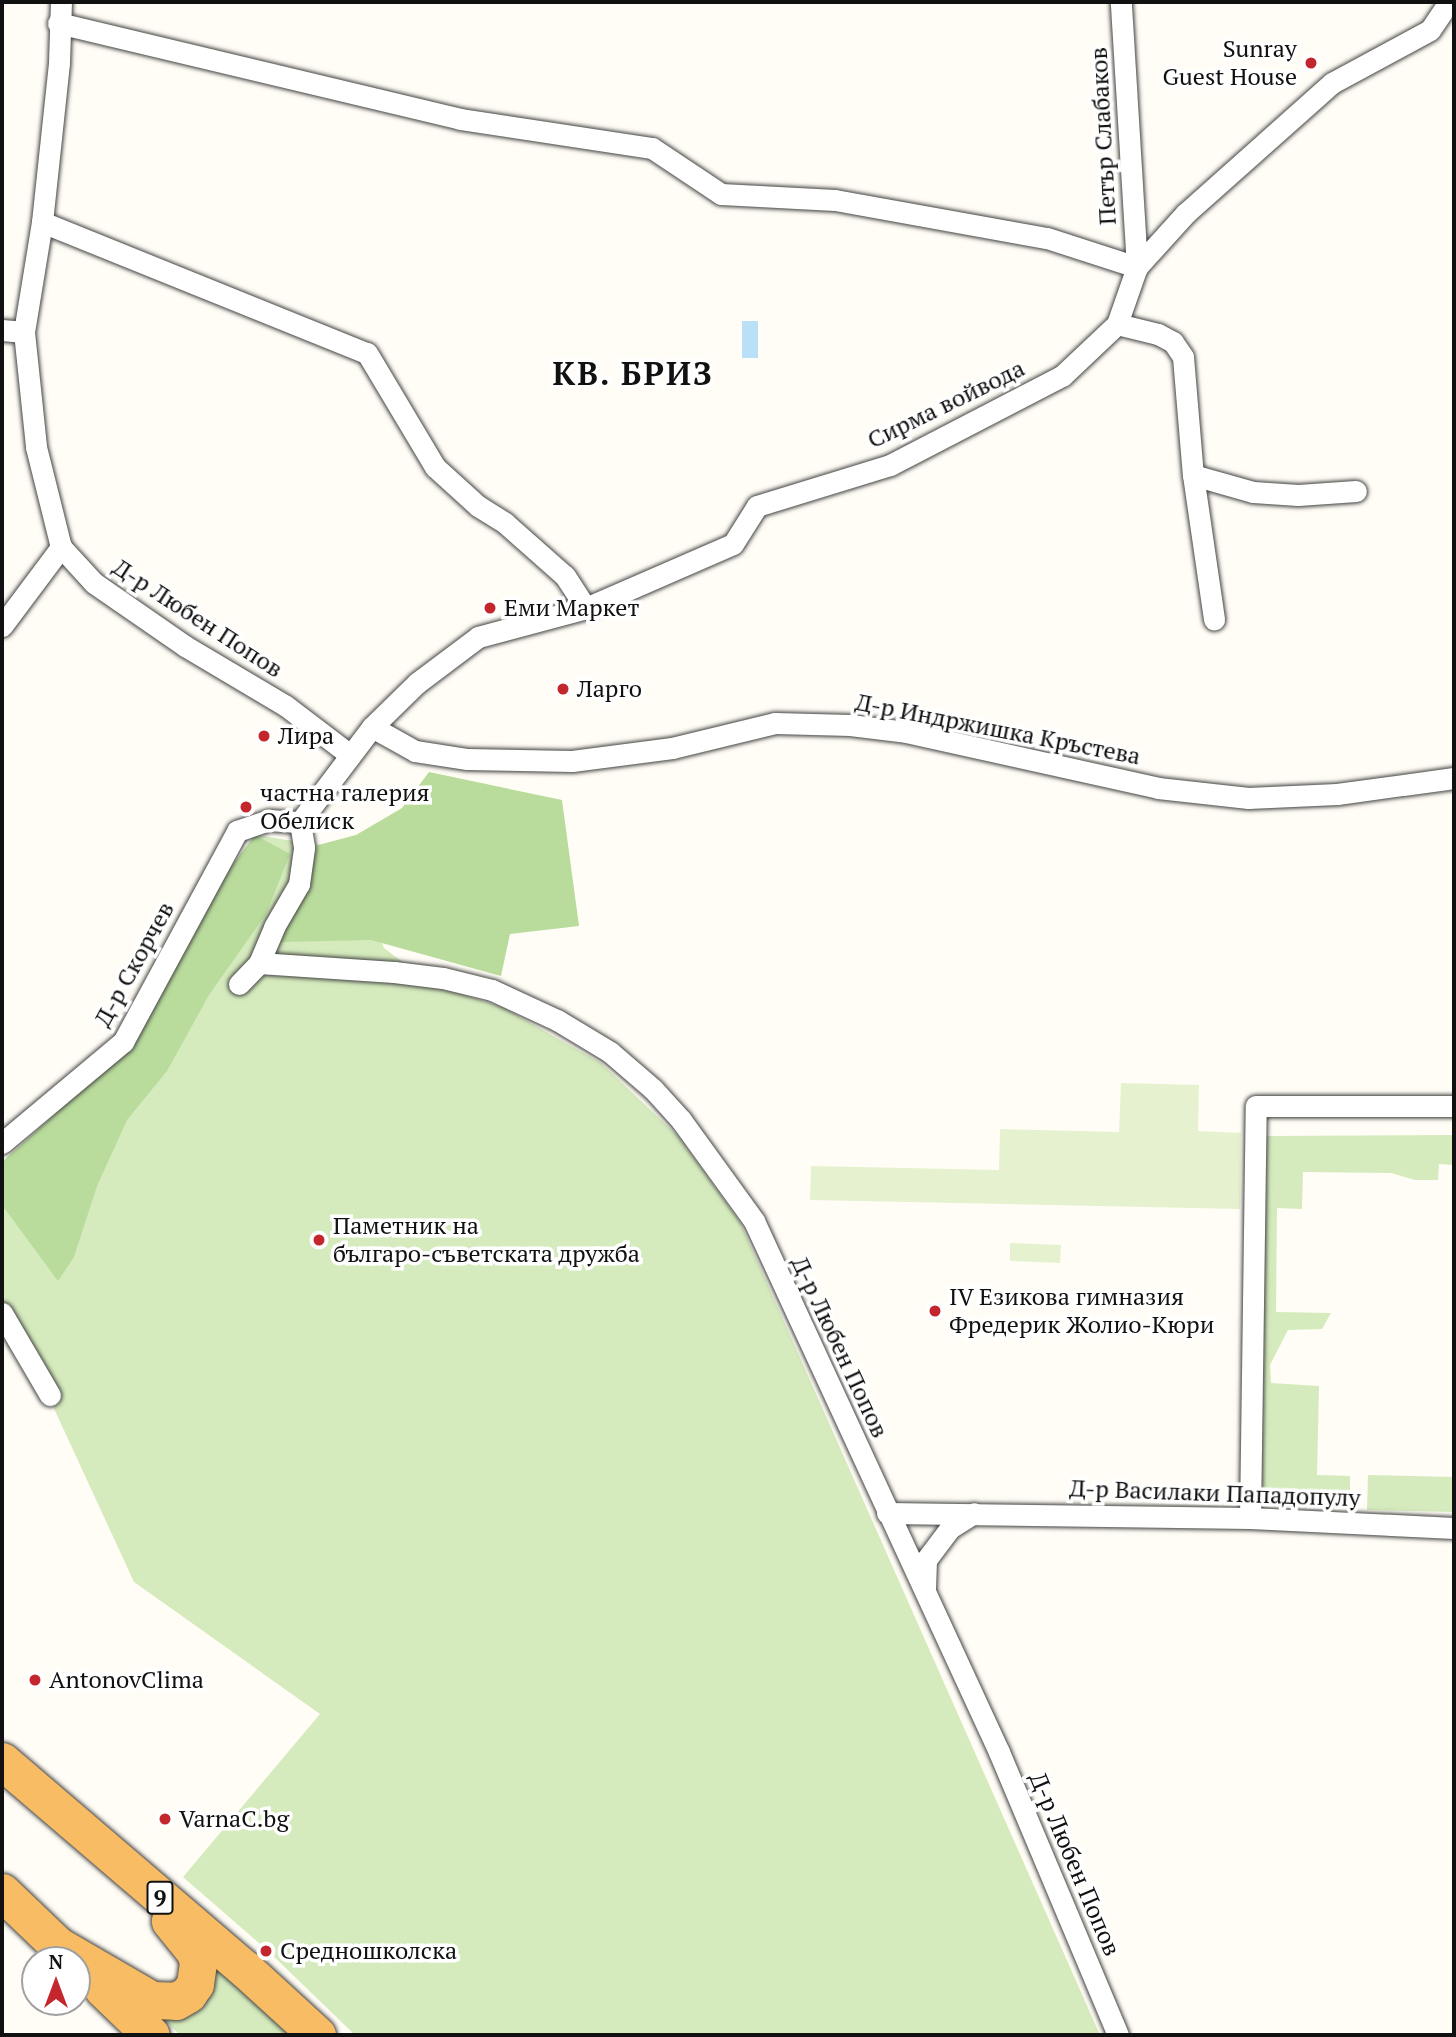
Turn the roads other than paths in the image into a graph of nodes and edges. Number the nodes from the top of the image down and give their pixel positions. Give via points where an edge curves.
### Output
1 (1122, 2) edge
2 (1449, 2) edge
3 (60, 12) edge
4 (42, 222) junction
5 (1137, 267) junction
6 (1117, 324) junction
7 (2, 330) edge
8 (24, 332) junction
9 (1193, 475) junction
10 (1356, 491) dead end
11 (61, 548) junction
12 (586, 608) junction
13 (1214, 619) dead end
14 (2, 626) edge
15 (372, 727) junction
16 (350, 755) junction
17 (1454, 778) edge
18 (300, 822) junction
19 (259, 964) junction
20 (239, 984) dead end
21 (1454, 1106) edge
22 (2, 1143) edge
23 (2, 1313) edge
24 (50, 1395) dead end
25 (887, 1513) junction
26 (974, 1513) junction
27 (1250, 1518) junction
28 (1454, 1528) edge
29 (924, 1595) junction
30 (2, 1761) edge
31 (126, 1870) junction
32 (2, 1892) edge
33 (59, 1946) edge
34 (91, 1968) edge
35 (91, 1977) edge
36 (151, 2035) edge
37 (317, 2035) edge
38 (1118, 2035) edge

1 - 5 street, Петър Слабаков
2 - 5 street, Сирма войвода via 1430,30 1332,83 1186,213
3 - 4 street, Д-р Любен Попов
3 - 5 street via 460,119 652,148 720,194 835,200 1047,238
4 - 8 street, Д-р Любен Попов
4 - 12 street via 367,353 435,467 565,576
5 - 6 street, Сирма войвода
6 - 9 street via 1173,342 1183,357
6 - 12 street, Сирма войвода via 1062,376 890,465 757,506 733,544
7 - 8 street
8 - 11 street, Д-р Любен Попов via 36,447
9 - 10 street via 1253,492
9 - 13 street
11 - 14 street
11 - 16 street, Д-р Любен Попов via 94,583 286,706
12 - 15 street, Сирма войвода via 478,637 417,683
15 - 16 street, Сирма войвода
15 - 17 street, Д-р Индржишка Кръстева via 415,751 467,759 572,761 672,748 775,723 849,724 906,732 1157,788 1248,798 1337,794
16 - 18 street, Сирма войвода
18 - 19 street via 304,847 299,884
18 - 22 street, Д-р Скорчев via 269,820 237,831 123,1042
19 - 20 street
19 - 25 street, Д-р Любен Попов via 419,975 492,990 557,1020 629,1068 681,1120 754,1221
21 - 27 street via 1256,1106
23 - 24 street
25 - 26 street, Д-р Василаки Пападопулу
25 - 29 street, Д-р Любен Попов
26 - 27 street, Д-р Василаки Пападопулу
26 - 29 street via 950,1528 926,1560
27 - 28 street, Д-р Василаки Пападопулу
29 - 38 street, Д-р Любен Попов via 1029,1821
30 - 31 highway, 9
31 - 34 highway via 195,1952 198,1973 188,1994 176,2001 152,2000
31 - 37 highway, 9
32 - 33 highway
35 - 36 highway

